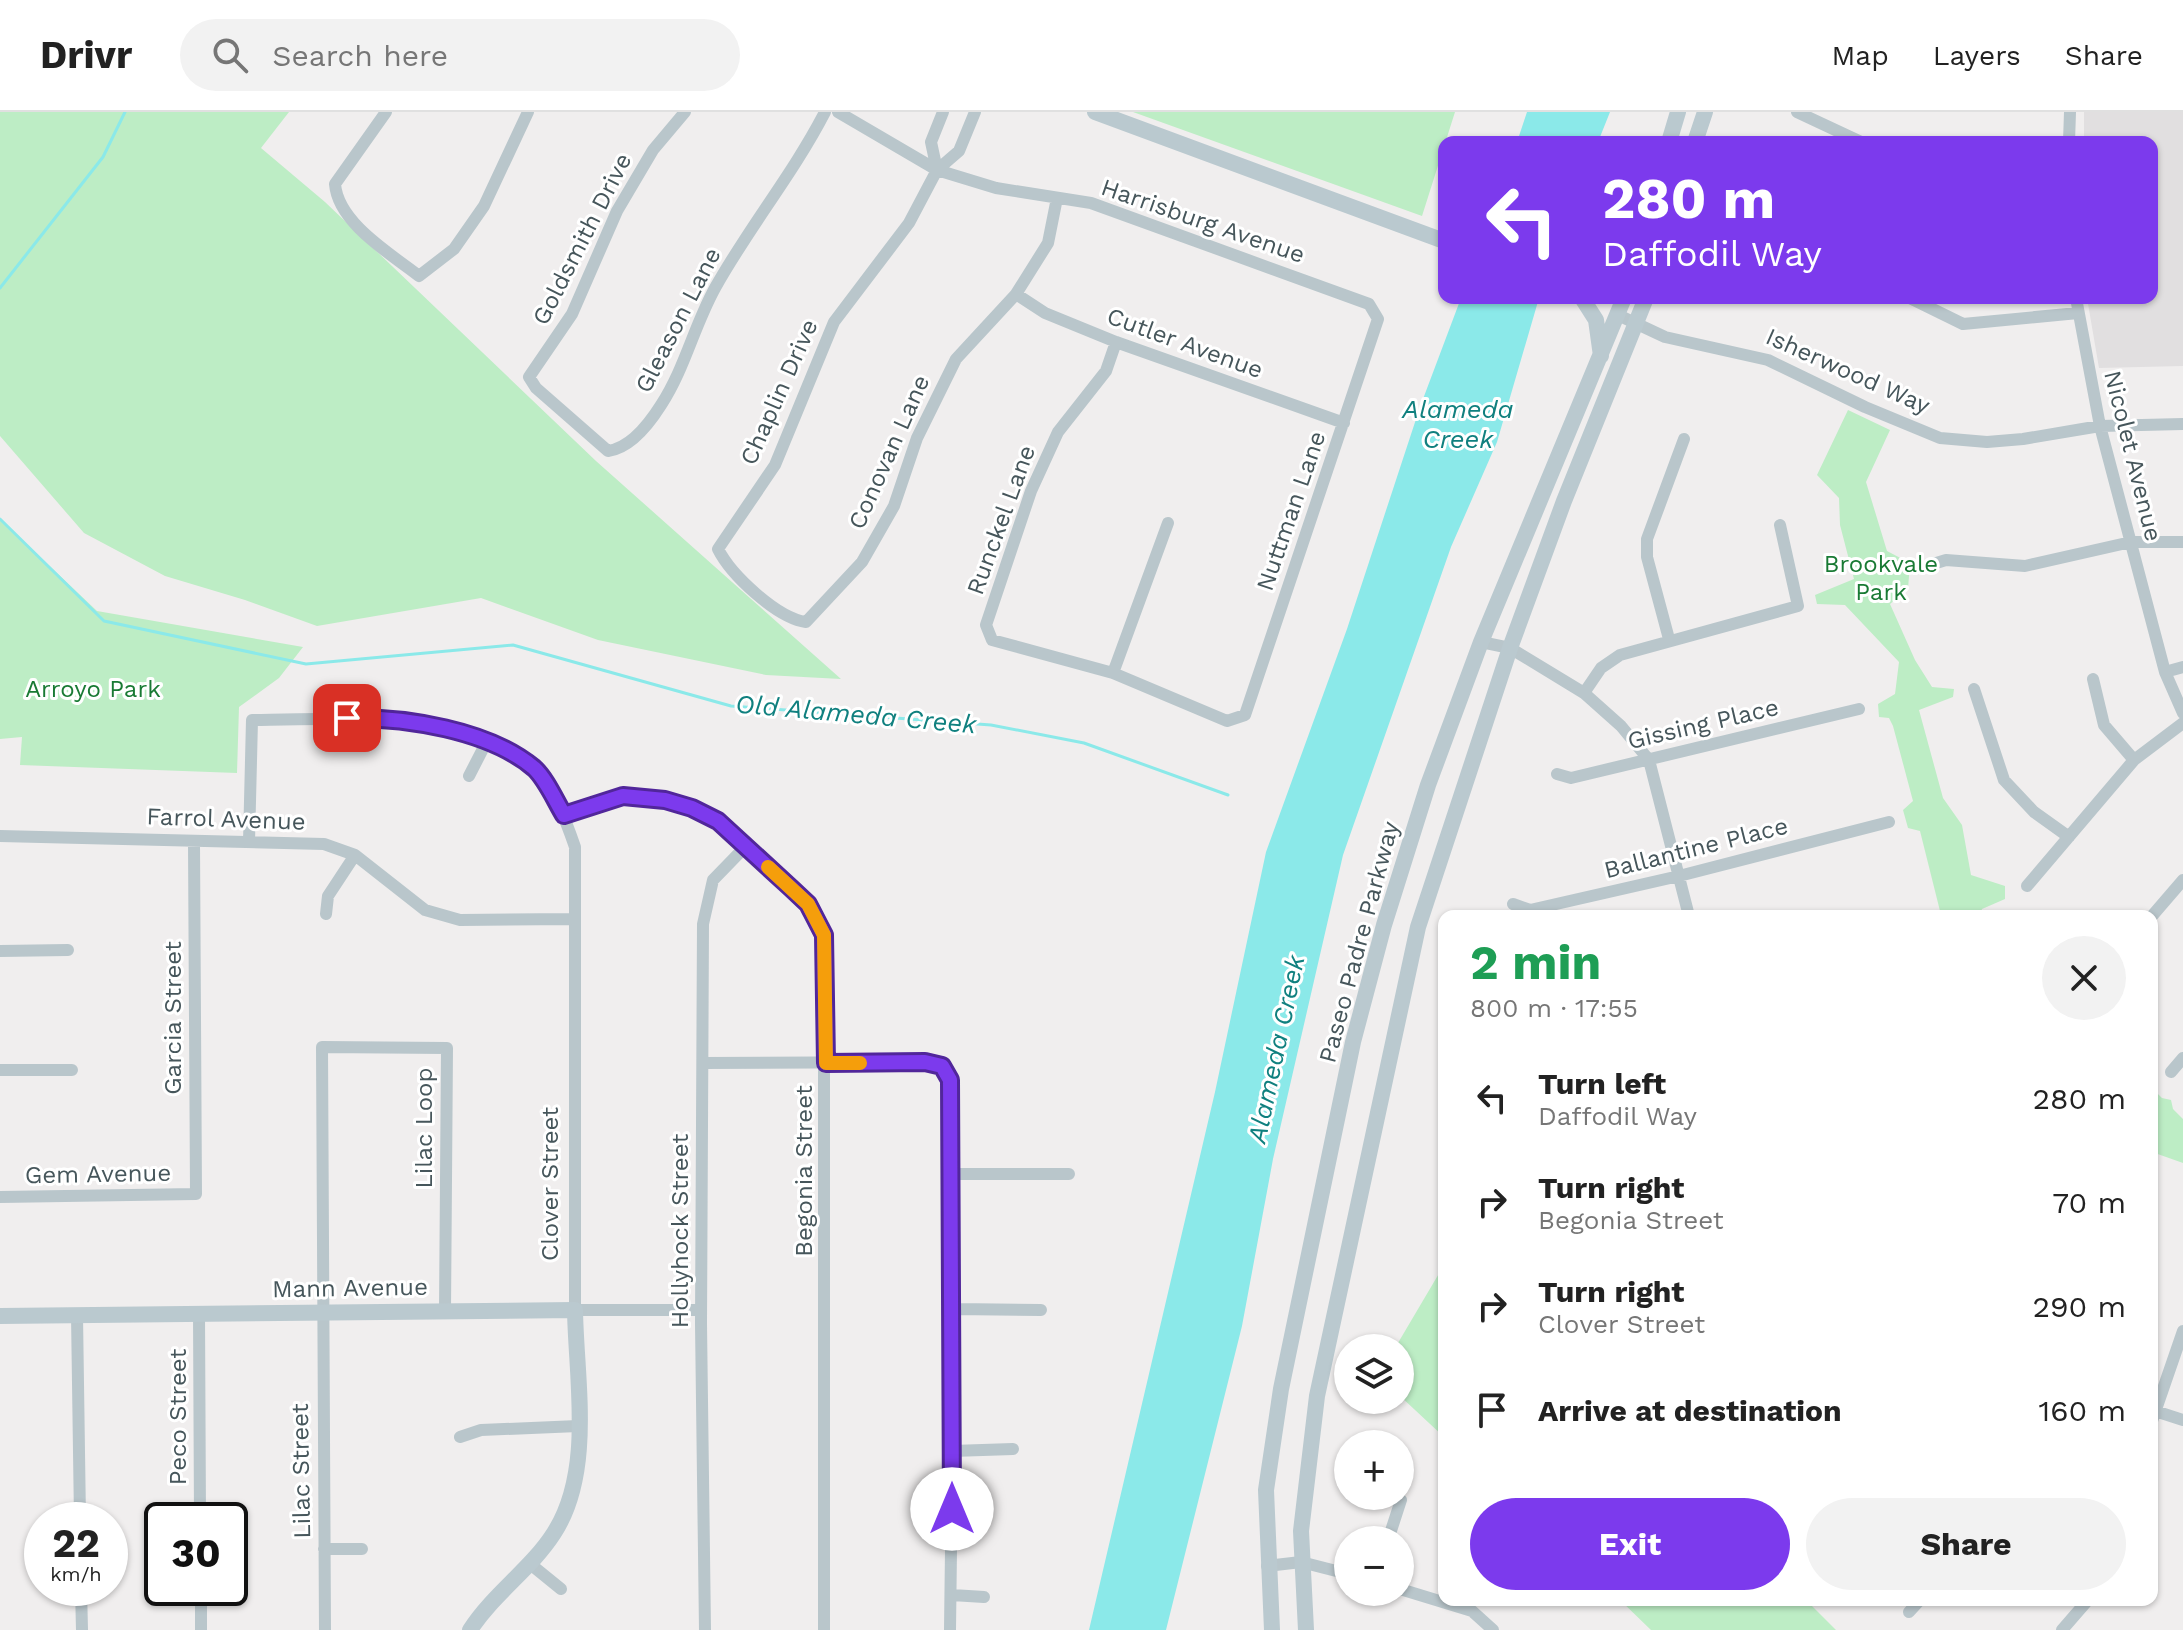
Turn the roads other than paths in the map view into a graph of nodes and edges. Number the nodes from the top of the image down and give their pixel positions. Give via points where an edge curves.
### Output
1 (386, 112) edge
2 (528, 112) edge
3 (685, 112) edge
4 (825, 112) edge
5 (838, 112) edge
6 (943, 112) edge
7 (975, 112) edge
8 (1095, 112) edge
9 (1678, 112) edge
10 (1705, 112) edge
11 (1797, 112) edge
12 (2070, 112) edge
13 (1671, 136) edge
14 (1697, 136) edge
15 (1848, 136) edge
16 (2069, 136) edge
17 (937, 170) junction
18 (1057, 198) junction
19 (1438, 239) edge
20 (1016, 294) junction
21 (1587, 304) edge
22 (1595, 304) edge
23 (1622, 304) edge
24 (1644, 304) edge
25 (1922, 304) edge
26 (2077, 304) edge
27 (1374, 310) joint
28 (2078, 313) junction
29 (1618, 315) junction
30 (1638, 325) junction
31 (1116, 342) junction
32 (1601, 357) junction
33 (1344, 423) junction
34 (2183, 424) edge
35 (2100, 426) junction
36 (1684, 439) dead end
37 (608, 451) joint
38 (1168, 523) dead end
39 (1780, 525) dead end
40 (2131, 542) junction
41 (2183, 542) edge
42 (1933, 564) dead end
43 (789, 619) joint
44 (1669, 639) junction
45 (1481, 642) junction
46 (1510, 648) junction
47 (2183, 667) edge
48 (2165, 672) junction
49 (1113, 673) junction
50 (2093, 679) dead end
51 (1974, 689) dead end
52 (1584, 693) junction
53 (1859, 709) dead end
54 (2183, 713) edge
55 (2183, 723) edge
56 (488, 739) junction
57 (1649, 760) junction
58 (2134, 760) junction
59 (1557, 774) dead end
60 (469, 776) dead end
61 (564, 815) junction
62 (1889, 822) dead end
63 (0, 836) edge
64 (2069, 837) junction
65 (249, 842) junction
66 (194, 843) junction
67 (746, 846) junction
68 (355, 855) junction
69 (1679, 876) junction
70 (2183, 880) edge
71 (2027, 886) dead end
72 (1513, 904) dead end
73 (1688, 910) edge
74 (2157, 910) edge
75 (326, 914) dead end
76 (573, 919) junction
77 (68, 950) dead end
78 (0, 951) edge
79 (2183, 1058) edge
80 (703, 1063) junction
81 (826, 1063) junction
82 (0, 1070) edge
83 (72, 1070) dead end
84 (2171, 1072) dead end
85 (951, 1174) junction
86 (1069, 1174) dead end
87 (196, 1194) joint
88 (0, 1197) edge
89 (954, 1309) junction
90 (575, 1310) junction
91 (701, 1310) junction
92 (1041, 1310) dead end
93 (445, 1311) junction
94 (322, 1312) junction
95 (199, 1314) junction
96 (77, 1315) junction
97 (0, 1316) edge
98 (2183, 1331) edge
99 (2158, 1400) edge
100 (2158, 1415) edge
101 (2183, 1420) edge
102 (578, 1426) junction
103 (460, 1437) dead end
104 (1013, 1449) dead end
105 (952, 1451) junction
106 (80, 1502) edge
107 (200, 1502) edge
108 (324, 1549) junction
109 (362, 1549) dead end
110 (1301, 1562) junction
111 (529, 1563) junction
112 (1267, 1566) junction
113 (1334, 1570) edge
114 (561, 1589) dead end
115 (1414, 1592) edge
116 (952, 1595) junction
117 (984, 1597) dead end
118 (1438, 1597) edge
119 (81, 1606) edge
120 (201, 1606) edge
121 (1477, 1606) edge
122 (1914, 1606) edge
123 (2083, 1606) edge
124 (1909, 1612) dead end
125 (82, 1630) edge
126 (201, 1630) edge
127 (325, 1630) edge
128 (470, 1630) edge
129 (705, 1630) edge
130 (824, 1630) edge
131 (950, 1630) edge
132 (1272, 1630) edge
133 (1306, 1630) edge
134 (1493, 1630) edge
135 (2062, 1630) edge

1 - 2 street via 335,184 336,196 370,237 419,276 454,249 484,206
3 - 37 street, Goldsmith Drive via 631,187 572,314 529,377
4 - 37 street, Gleason Lane via 800,162 758,216 713,292 680,374 659,408 623,449
5 - 17 street, Harrisburg Avenue
6 - 17 street via 931,142
7 - 17 street, Chaplin Drive via 959,151
8 - 19 main road
9 - 13 main road
10 - 14 main road
11 - 15 street
12 - 16 street
17 - 18 street, Harrisburg Avenue via 996,188
17 - 43 street, Chaplin Drive via 909,223 834,322 775,465 718,549 726,565
18 - 20 street, Conovan Lane via 1048,243
18 - 27 street, Harrisburg Avenue via 1091,203 1214,246
20 - 31 street, Cutler Avenue via 1045,313
20 - 43 street, Conovan Lane via 956,359 917,438 894,506 862,562 806,622
21 - 32 main road via 1596,320
22 - 29 main road, Isherwood Way
23 - 29 main road, Paseo Padre Parkway
24 - 30 main road
25 - 28 street via 1963,324
26 - 28 street, Nicolet Avenue
27 - 33 street, Nuttman Lane via 1378,319
28 - 35 street, Nicolet Avenue
29 - 30 street, Isherwood Way
29 - 32 main road, Paseo Padre Parkway
30 - 35 street, Isherwood Way via 1665,337 1768,360 1940,438 1987,442
30 - 46 main road
31 - 33 street, Cutler Avenue
31 - 49 street, Runckel Lane via 1106,371 1058,432 1031,491 986,625 992,640
32 - 45 main road, Paseo Padre Parkway
33 - 49 street, Nuttman Lane via 1245,715 1227,721
34 - 35 street, Isherwood Way
35 - 40 street, Nicolet Avenue
36 - 44 street via 1647,539
38 - 49 street
39 - 44 street via 1798,606
40 - 41 street
40 - 42 street via 2025,566 1946,560
40 - 48 street, Nicolet Avenue
44 - 52 street via 1620,655 1601,668
45 - 46 street
45 - 112 main road, Paseo Padre Parkway via 1419,813 1353,1042 1281,1389 1266,1490
46 - 52 street
46 - 110 main road via 1418,927 1317,1396
47 - 48 street
48 - 54 street, Nicolet Avenue
50 - 58 street via 2104,725
51 - 64 street via 2004,780 2034,812
52 - 57 street
53 - 57 street, Gissing Place
55 - 58 street
56 - 60 street
56 - 61 street, Clover Street via 536,769
56 - 65 street, Clover Street via 379,718 252,720
57 - 59 street, Gissing Place via 1571,778
57 - 69 street
58 - 64 street
61 - 67 street, Begonia Street via 623,796 665,800 718,821
61 - 76 street, Clover Street via 575,847
62 - 69 street, Ballantine Place
63 - 66 street, Farrol Avenue via 112,836
64 - 71 street
65 - 66 street, Farrol Avenue
65 - 68 street, Farrol Avenue via 324,844
66 - 87 street, Garcia Street
67 - 80 street, Hollyhock Street via 713,880 703,924
67 - 81 street, Begonia Street via 808,904 824,935
68 - 75 street via 328,896
68 - 76 street, Farrol Avenue via 425,910 460,920
69 - 72 street, Ballantine Place via 1530,910
69 - 73 street
70 - 74 street
76 - 90 street, Clover Street
77 - 78 street
79 - 84 street
80 - 81 street
80 - 91 street, Hollyhock Street
81 - 85 street via 942,1066 950,1080
81 - 130 street, Begonia Street
82 - 83 street
85 - 86 street
85 - 89 street
87 - 88 street, Gem Avenue
89 - 92 street
89 - 105 street
90 - 91 street, Mann Avenue
90 - 93 main road, Mann Avenue
90 - 102 main road, Clover Street
91 - 129 street, Hollyhock Street
93 - 94 main road, Mann Avenue
93 - 94 street, Lilac Loop via 447,1048 322,1047
94 - 95 main road, Mann Avenue
94 - 108 street, Lilac Street
95 - 96 main road, Mann Avenue
95 - 107 street, Peco Street
96 - 97 main road, Mann Avenue
96 - 106 street
98 - 99 street
100 - 101 street
102 - 103 street via 481,1430
102 - 111 main road, Clover Street via 568,1502 555,1531
104 - 105 street
105 - 116 street
108 - 109 street
108 - 127 street, Lilac Street
110 - 112 street
110 - 113 street
110 - 133 main road
111 - 114 street
111 - 128 main road, Clover Street via 486,1605
112 - 132 main road, Paseo Padre Parkway
115 - 118 street
116 - 117 street
116 - 131 street
119 - 125 street
120 - 126 street
121 - 134 street
122 - 124 street
123 - 135 street

